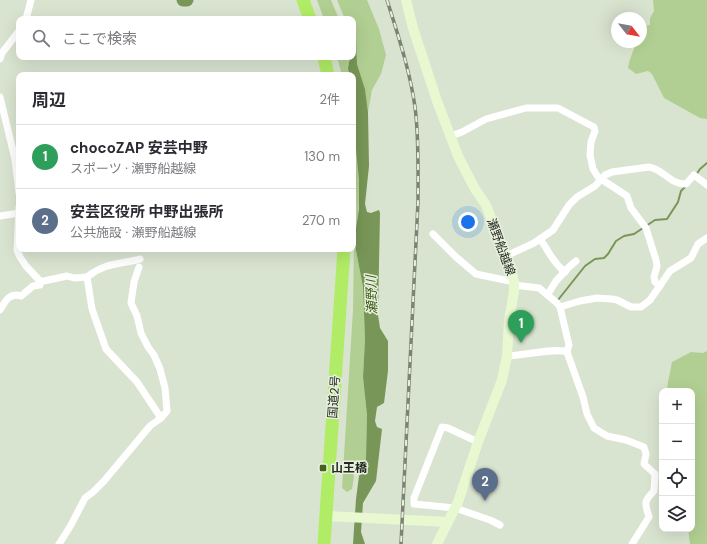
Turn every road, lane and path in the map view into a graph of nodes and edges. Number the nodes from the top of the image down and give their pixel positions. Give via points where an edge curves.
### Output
1 (31, 0) edge
2 (303, 0) edge
3 (406, 0) edge
4 (27, 16) edge
5 (309, 16) edge
6 (16, 35) edge
7 (0, 59) edge
8 (325, 60) edge
9 (327, 72) edge
10 (0, 97) edge
11 (451, 136) junction
12 (16, 168) edge
13 (601, 179) junction
14 (707, 185) edge
15 (16, 213) edge
16 (0, 216) edge
17 (433, 234) dead end
18 (707, 238) edge
19 (540, 239) junction
20 (18, 252) edge
21 (344, 252) edge
22 (506, 256) junction
23 (576, 261) dead end
24 (564, 272) junction
25 (87, 277) junction
26 (40, 281) junction
27 (514, 284) junction
28 (660, 286) junction
29 (548, 294) junction
30 (560, 307) junction
31 (0, 310) edge
32 (567, 352) junction
33 (507, 356) junction
34 (161, 418) junction
35 (478, 442) junction
36 (455, 508) junction
37 (326, 516) junction
38 (448, 522) junction
39 (500, 525) dead end
40 (59, 544) edge
41 (324, 544) edge
42 (437, 544) edge
43 (632, 544) edge

1 - 4 street
2 - 5 highway
3 - 11 main road, 瀬野船越線 via 417,40
6 - 7 street
8 - 9 highway
10 - 12 street
11 - 13 street via 486,119 514,111 526,108 558,108 594,127 590,155 593,169
11 - 22 main road, 瀬野船越線 via 461,163 486,205
13 - 14 street via 612,172 649,167 682,184 694,175
13 - 19 street via 577,197 553,230
13 - 28 street via 627,196 631,208 646,228 657,266 655,282
15 - 16 street
17 - 27 street via 476,274
18 - 28 street via 698,244 691,258 670,271
19 - 22 street
19 - 24 street via 553,261
20 - 26 street via 26,266
21 - 37 highway, 国道2号
22 - 27 main road, 瀬野船越線
23 - 24 street
24 - 29 street
25 - 26 street via 63,277
25 - 34 street via 92,309 106,349 137,382
25 - 34 street via 108,264 139,263 131,303 141,333 160,369 165,388 167,411
26 - 31 street via 40,285 33,286 21,296 6,299
27 - 29 street via 539,288
27 - 33 main road, 瀬野船越線
28 - 30 street via 641,308 631,307 617,300 596,298
29 - 30 street
30 - 32 street via 569,345
32 - 33 street via 552,350
32 - 43 street via 594,428 607,436 644,447 644,464 655,474 654,491 645,502 649,517
33 - 35 main road, 瀬野船越線 via 502,380
34 - 40 street via 150,426 104,481 85,498
35 - 36 main road, 瀬野船越線
35 - 36 street via 442,427 414,498 414,504
36 - 38 main road, 瀬野船越線
36 - 39 street
37 - 38 main road
37 - 41 highway, 国道2号
38 - 42 main road, 瀬野船越線

